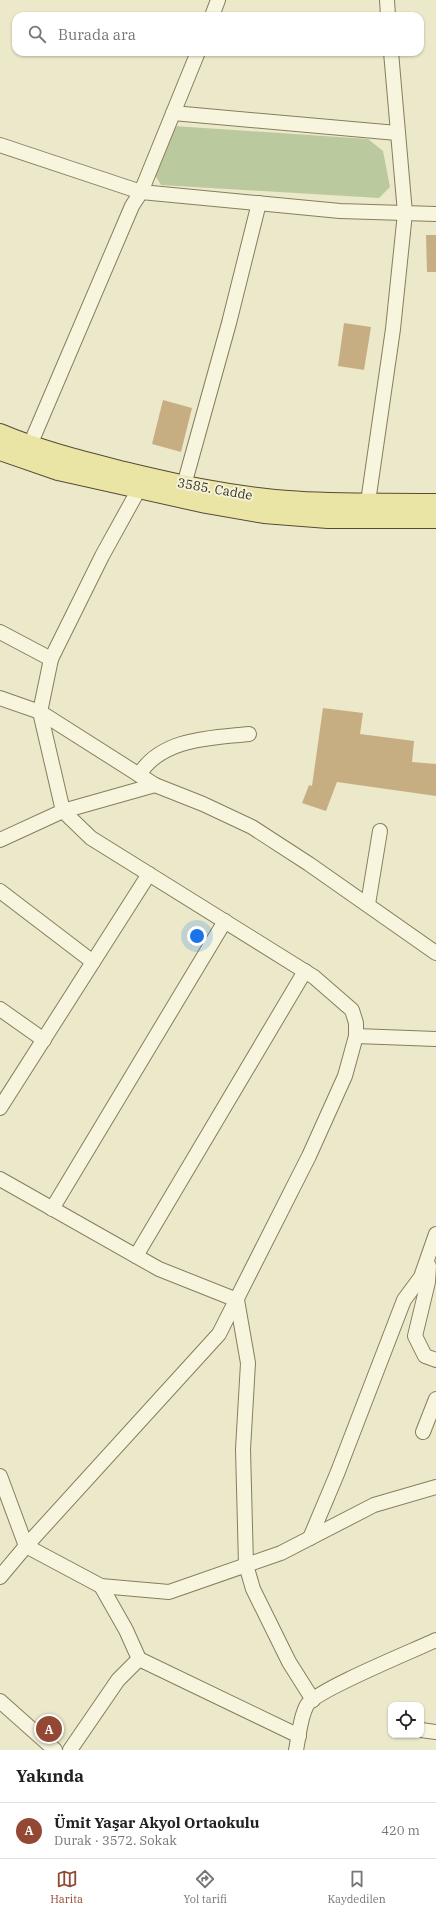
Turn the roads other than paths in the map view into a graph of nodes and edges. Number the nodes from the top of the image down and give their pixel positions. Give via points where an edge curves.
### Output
1 (218, 0) edge
2 (387, 0) edge
3 (214, 12) edge
4 (388, 12) edge
5 (196, 56) edge
6 (391, 56) edge
7 (173, 113) junction
8 (397, 133) junction
9 (0, 144) edge
10 (140, 192) junction
11 (259, 203) junction
12 (405, 213) junction
13 (436, 214) edge
14 (0, 433) edge
15 (30, 445) junction
16 (0, 451) edge
17 (184, 485) junction
18 (139, 490) junction
19 (368, 502) junction
20 (436, 503) edge
21 (436, 519) edge
22 (0, 632) edge
23 (51, 659) junction
24 (0, 698) edge
25 (40, 712) junction
26 (249, 734) dead end
27 (139, 775) junction
28 (155, 785) junction
29 (63, 811) junction
30 (380, 831) dead end
31 (0, 840) edge
32 (149, 874) junction
33 (0, 891) edge
34 (368, 904) junction
35 (225, 921) junction
36 (436, 953) edge
37 (93, 962) junction
38 (305, 971) junction
39 (0, 1009) edge
40 (356, 1036) junction
41 (436, 1039) edge
42 (44, 1040) junction
43 (0, 1108) edge
44 (0, 1179) edge
45 (52, 1209) junction
46 (436, 1234) edge
47 (429, 1254) junction
48 (136, 1256) junction
49 (431, 1294) edge
50 (237, 1300) junction
51 (436, 1360) edge
52 (436, 1399) edge
53 (424, 1432) dead end
54 (0, 1476) edge
55 (436, 1488) edge
56 (310, 1538) junction
57 (26, 1546) junction
58 (246, 1565) junction
59 (0, 1577) edge
60 (101, 1586) junction
61 (436, 1640) edge
62 (139, 1659) junction
63 (313, 1700) junction
64 (2, 1705) edge
65 (424, 1730) edge
66 (436, 1732) edge
67 (298, 1743) edge
68 (55, 1750) edge
69 (70, 1750) edge

1 - 3 street
2 - 4 street
5 - 7 street
6 - 8 street
7 - 8 street
7 - 10 street
8 - 12 street
9 - 10 street
10 - 11 street
10 - 15 street
11 - 12 street via 340,211
11 - 17 street via 230,323
12 - 13 street
12 - 19 street via 393,329
14 - 15 main road, 3585. Cadde
15 - 17 main road, 3585. Cadde
16 - 18 main road, 3585. Cadde via 58,471
17 - 19 main road, 3585. Cadde via 288,500
18 - 21 main road, 3585. Cadde via 236,510 291,517
18 - 23 street via 102,556
19 - 20 main road, 3585. Cadde
22 - 23 street
23 - 25 street
24 - 25 street
25 - 27 street
25 - 29 street
26 - 27 street via 194,741 165,751 150,760
27 - 28 street
28 - 29 street
28 - 34 street via 252,827
29 - 31 street
29 - 32 street via 91,838
30 - 34 street
32 - 35 street
32 - 37 street
33 - 37 street
34 - 36 street
35 - 38 street
35 - 45 street
37 - 42 street
38 - 40 street via 352,1010
38 - 48 street
39 - 42 street
40 - 41 street
40 - 50 street via 345,1076 309,1156
42 - 43 street
44 - 45 street
45 - 48 street
46 - 47 street
47 - 49 street via 428,1282
47 - 56 street via 421,1277 404,1300
48 - 50 street via 159,1269
49 - 51 street via 415,1336 425,1356
50 - 57 street via 219,1334
50 - 58 street via 248,1363 243,1448
52 - 53 street
54 - 57 street
55 - 56 street via 374,1505
56 - 58 street via 281,1553
57 - 59 street
57 - 60 street
58 - 60 street via 169,1592
58 - 63 street via 253,1590 289,1662
60 - 62 street
61 - 63 street via 326,1690
62 - 67 street
62 - 69 street via 118,1680
63 - 67 street via 307,1704
64 - 68 street
65 - 66 street

